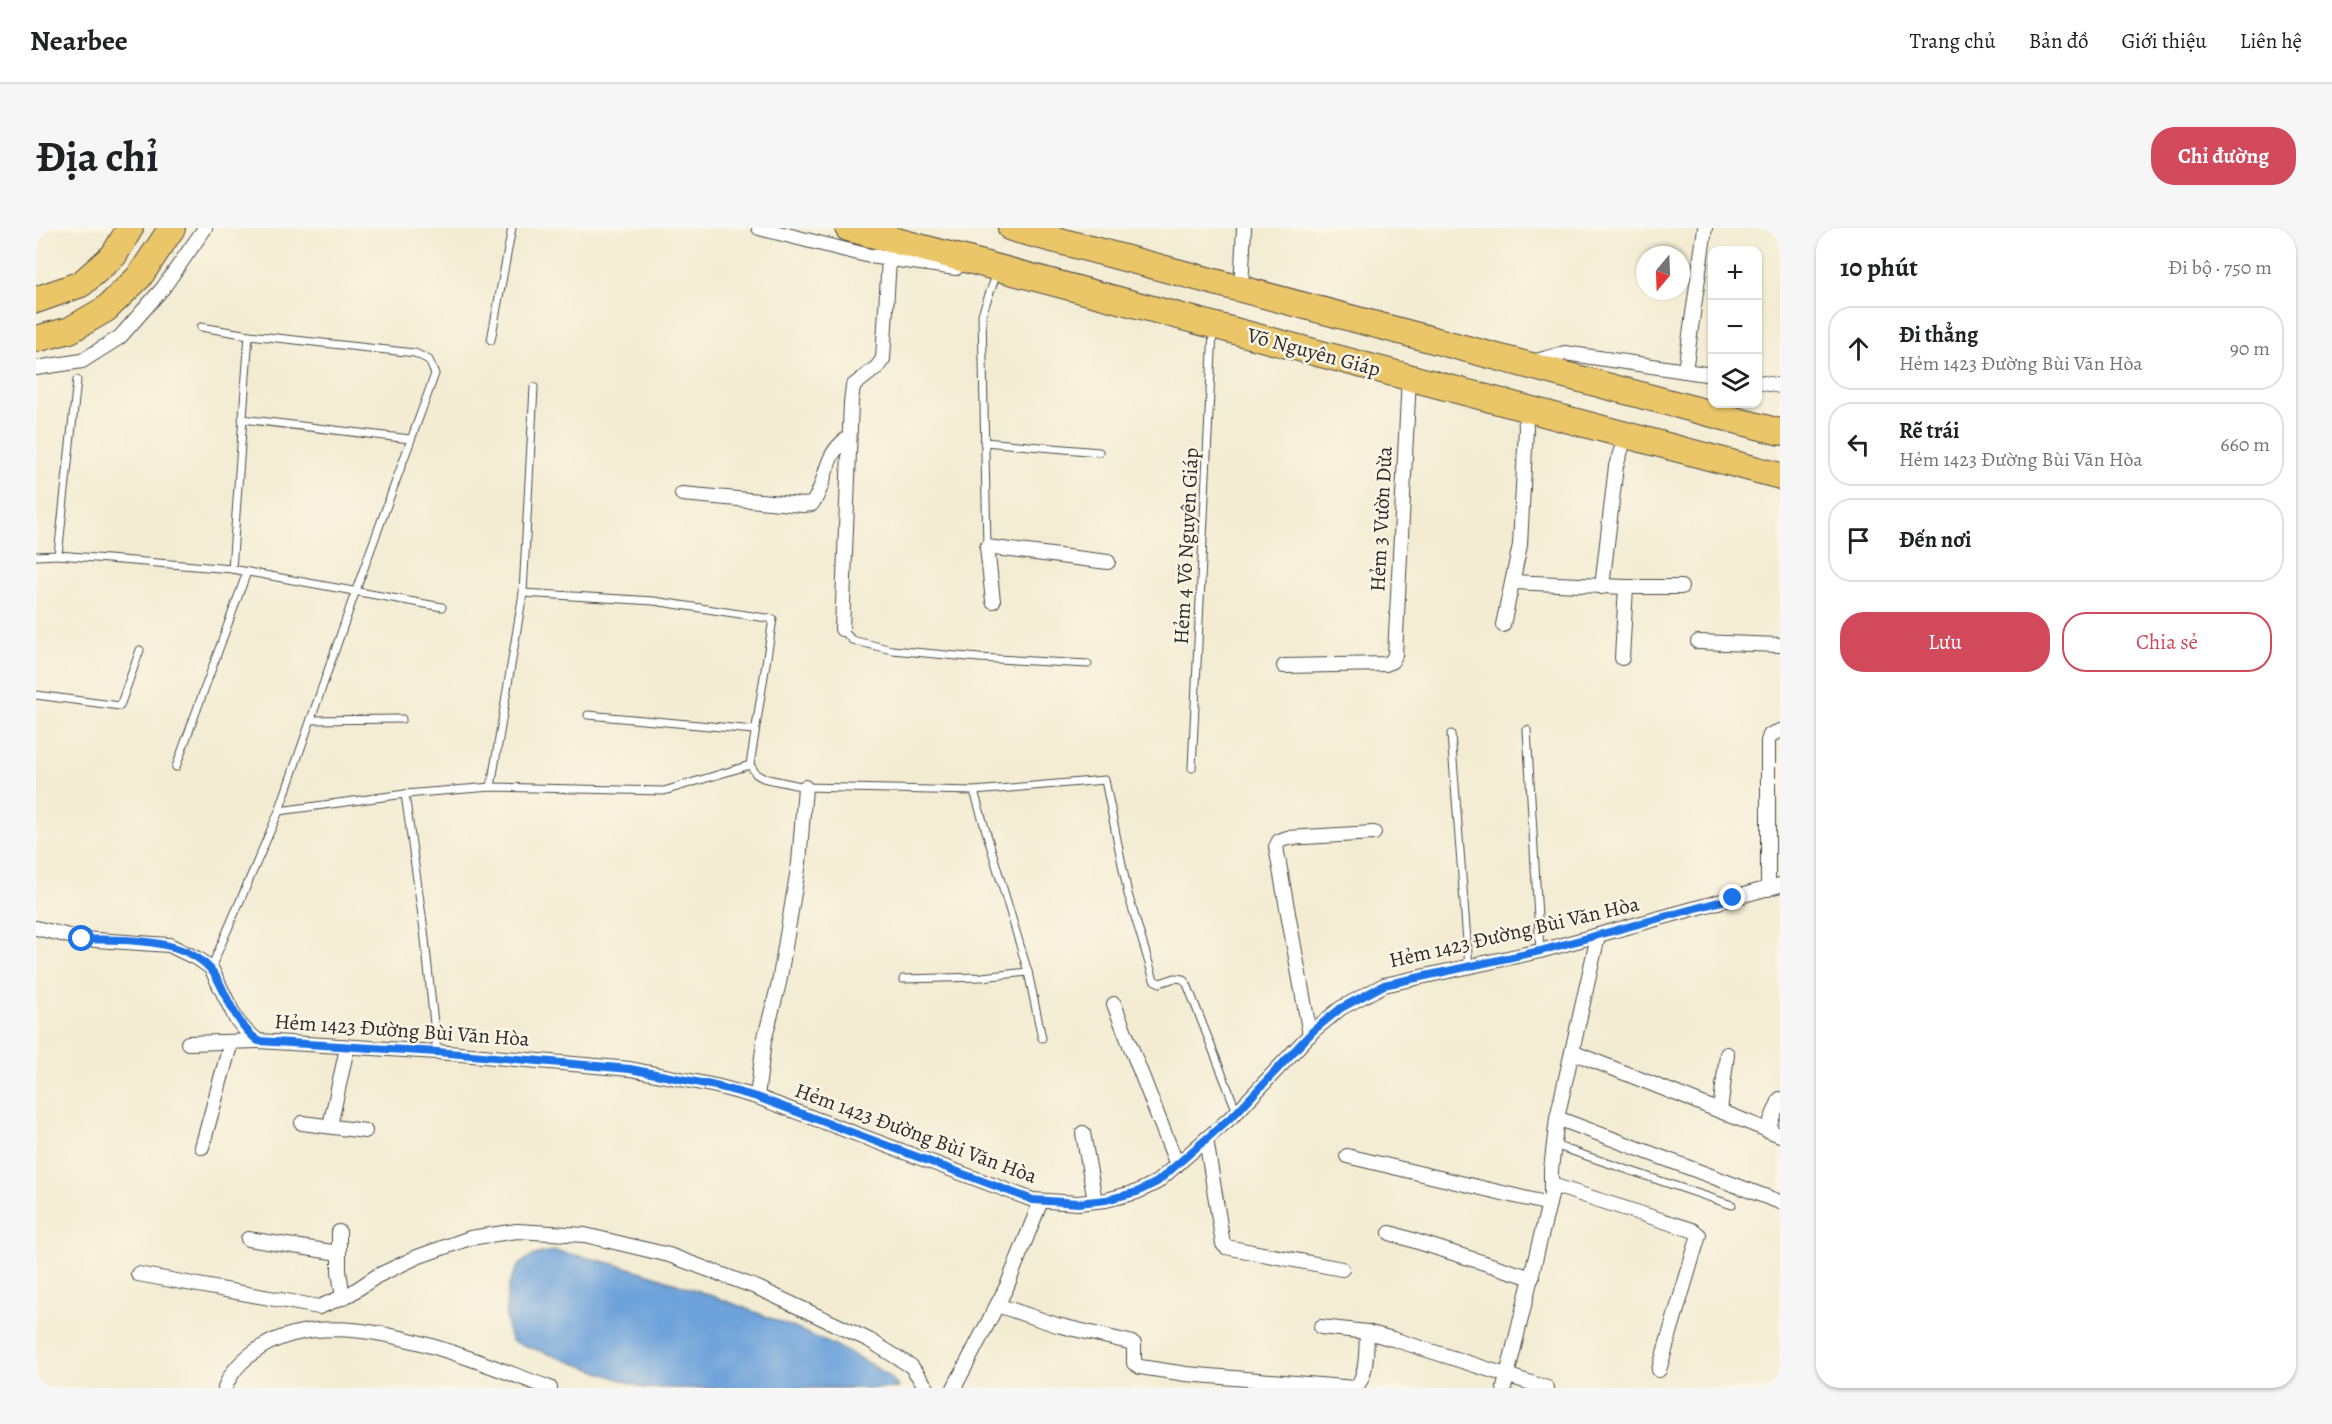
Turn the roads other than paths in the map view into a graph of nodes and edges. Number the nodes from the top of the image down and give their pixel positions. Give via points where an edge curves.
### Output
1 (130, 228) edge
2 (172, 228) edge
3 (205, 228) edge
4 (512, 228) edge
5 (759, 228) edge
6 (848, 228) edge
7 (1244, 228) edge
8 (1705, 228) edge
9 (1021, 229) edge
10 (889, 259) junction
11 (997, 273) junction
12 (1038, 279) junction
13 (1241, 289) junction
14 (36, 300) edge
15 (1213, 325) junction
16 (201, 327) dead end
17 (249, 336) junction
18 (36, 339) edge
19 (491, 340) dead end
20 (1526, 364) junction
21 (36, 368) edge
22 (1685, 371) junction
23 (1708, 374) edge
24 (1409, 377) junction
25 (77, 380) dead end
26 (1762, 383) edge
27 (1780, 386) edge
28 (534, 387) dead end
29 (1525, 408) junction
30 (242, 419) junction
31 (1780, 432) edge
32 (1626, 435) junction
33 (848, 438) junction
34 (410, 440) junction
35 (984, 442) junction
36 (1099, 452) dead end
37 (1780, 476) edge
38 (682, 494) dead end
39 (987, 547) junction
40 (58, 555) junction
41 (36, 556) edge
42 (1108, 562) dead end
43 (232, 569) junction
44 (247, 572) junction
45 (1514, 582) junction
46 (1602, 587) junction
47 (1626, 587) junction
48 (1681, 587) dead end
49 (356, 590) junction
50 (523, 593) junction
51 (993, 601) dead end
52 (442, 607) dead end
53 (1503, 625) dead end
54 (842, 629) joint
55 (1698, 642) dead end
56 (1780, 645) edge
57 (140, 650) dead end
58 (1622, 658) dead end
59 (1088, 664) dead end
60 (1284, 666) dead end
61 (36, 695) edge
62 (588, 715) dead end
63 (402, 719) dead end
64 (311, 720) junction
65 (754, 730) junction
66 (1527, 730) dead end
67 (1780, 731) edge
68 (1451, 734) dead end
69 (750, 765) junction
70 (176, 766) dead end
71 (1192, 768) dead end
72 (491, 787) junction
73 (805, 788) junction
74 (974, 791) junction
75 (405, 794) junction
76 (279, 811) junction
77 (1374, 833) dead end
78 (1774, 887) edge
79 (36, 928) edge
80 (1598, 936) junction
81 (1540, 951) junction
82 (1469, 967) junction
83 (211, 968) junction
84 (1028, 972) junction
85 (903, 979) dead end
86 (1114, 1004) dead end
87 (1310, 1035) junction
88 (1042, 1038) dead end
89 (258, 1041) junction
90 (188, 1042) dead end
91 (231, 1042) junction
92 (347, 1048) junction
93 (437, 1052) junction
94 (1572, 1052) junction
95 (1728, 1054) dead end
96 (757, 1097) junction
97 (1780, 1099) edge
98 (1720, 1111) junction
99 (1237, 1112) junction
100 (1557, 1118) junction
101 (302, 1123) dead end
102 (330, 1126) junction
103 (365, 1131) dead end
104 (1774, 1132) edge
105 (1083, 1133) dead end
106 (1206, 1139) junction
107 (1554, 1145) junction
108 (202, 1147) dead end
109 (1347, 1156) dead end
110 (1177, 1165) junction
111 (1552, 1185) junction
112 (1095, 1201) junction
113 (1041, 1202) junction
114 (1780, 1202) edge
115 (1549, 1203) junction
116 (1732, 1205) dead end
117 (339, 1232) dead end
118 (1390, 1233) dead end
119 (248, 1239) dead end
120 (339, 1253) junction
121 (1342, 1269) dead end
122 (138, 1274) dead end
123 (1532, 1278) junction
124 (343, 1298) junction
125 (997, 1305) junction
126 (1321, 1327) dead end
127 (1367, 1332) junction
128 (1659, 1370) dead end
129 (1506, 1381) edge
130 (225, 1388) edge
131 (550, 1388) edge
132 (927, 1388) edge
133 (954, 1388) edge
134 (1547, 1388) edge

1 - 14 highway via 114,255 81,284
2 - 18 highway via 139,277 106,309 70,330
3 - 21 street via 163,288 120,337 82,361
4 - 19 lane
5 - 10 street
6 - 12 highway, Võ Nguyên Giáp
7 - 13 street
8 - 22 street
9 - 13 highway, Võ Nguyên Giáp
10 - 11 street
10 - 33 street via 884,359 854,386
11 - 12 street
11 - 35 lane via 982,314
12 - 15 highway, Võ Nguyên Giáp
13 - 20 highway, Võ Nguyên Giáp
15 - 24 highway, Võ Nguyên Giáp
15 - 71 lane, Hẻm 4 Võ Nguyên Giáp
16 - 17 lane
17 - 30 lane
17 - 34 lane via 415,353 429,360 435,374
20 - 22 street via 1565,352
20 - 31 highway, Võ Nguyên Giáp
22 - 23 street
24 - 29 highway, Võ Nguyên Giáp
24 - 60 street, Hẻm 3 Vườn Dừa via 1395,655 1386,664
25 - 40 lane
26 - 27 street
28 - 50 lane
29 - 32 highway, Võ Nguyên Giáp
29 - 45 street via 1520,545
30 - 34 lane
30 - 43 lane
32 - 37 highway, Võ Nguyên Giáp
32 - 46 street via 1616,466
33 - 38 street via 832,454 812,504
33 - 54 street
34 - 49 lane
35 - 36 lane
35 - 39 lane
39 - 42 street
39 - 51 street
40 - 41 lane
40 - 43 lane
43 - 44 lane
44 - 49 lane
44 - 70 lane
45 - 46 street
45 - 53 street
46 - 47 street
47 - 48 street
47 - 58 street
49 - 52 lane
49 - 64 lane
50 - 65 lane via 654,601 773,619
50 - 72 lane
54 - 59 lane via 852,639 892,650
55 - 56 street
57 - 61 lane via 120,706
62 - 65 lane
63 - 64 lane
64 - 76 lane
65 - 69 lane
66 - 81 lane
67 - 78 street via 1767,741
68 - 82 lane
69 - 72 lane via 664,791
69 - 73 lane via 763,778
72 - 75 lane
73 - 74 lane
73 - 96 street via 799,863 779,983 764,1041
74 - 84 lane
74 - 99 lane via 1105,780 1128,894 1154,980 1160,983 1175,978 1187,984
75 - 76 lane
75 - 93 lane
76 - 83 lane
77 - 87 street via 1287,838 1279,841 1276,848
78 - 80 street, Hẻm 1423 Đường Bùi Văn Hòa
79 - 83 street via 82,939 169,945
80 - 81 street, Hẻm 1423 Đường Bùi Văn Hòa
80 - 94 street
81 - 82 street, Hẻm 1423 Đường Bùi Văn Hòa
82 - 87 street, Hẻm 1423 Đường Bùi Văn Hòa via 1384,985 1341,1008
83 - 89 street, Hẻm 1423 Đường Bùi Văn Hòa via 236,1018
84 - 85 lane
84 - 88 lane
86 - 110 street
87 - 99 street, Hẻm 1423 Đường Bùi Văn Hòa
89 - 91 street
89 - 92 street, Hẻm 1423 Đường Bùi Văn Hòa
90 - 91 street
91 - 108 street
92 - 93 street, Hẻm 1423 Đường Bùi Văn Hòa
92 - 102 street
93 - 96 street, Hẻm 1423 Đường Bùi Văn Hòa via 630,1069
94 - 98 street
94 - 100 street
95 - 98 street
96 - 113 street, Hẻm 1423 Đường Bùi Văn Hòa
97 - 104 street
98 - 104 street
99 - 106 street, Hẻm 1423 Đường Bùi Văn Hòa
100 - 107 street
100 - 114 street
101 - 102 street
102 - 103 street
105 - 112 street
106 - 110 street, Hẻm 1423 Đường Bùi Văn Hòa
106 - 121 street via 1226,1247
107 - 111 street
107 - 116 lane
109 - 115 street
110 - 112 street, Hẻm 1423 Đường Bùi Văn Hòa via 1137,1192
111 - 115 street
111 - 128 street via 1699,1235
112 - 113 street, Hẻm 1423 Đường Bùi Văn Hòa
113 - 125 street
115 - 123 street
117 - 120 street
118 - 123 street
119 - 120 street
120 - 124 street
122 - 124 street via 319,1307
123 - 129 street
124 - 132 street via 417,1257 470,1238 517,1231 585,1235 669,1255 758,1288 869,1340 911,1366
125 - 127 street via 1134,1344 1134,1363 1140,1367 1355,1388 1363,1375
125 - 133 street
126 - 127 street
127 - 129 street
129 - 134 street
130 - 131 street via 228,1377 245,1357 272,1340 299,1331 332,1329 424,1343

